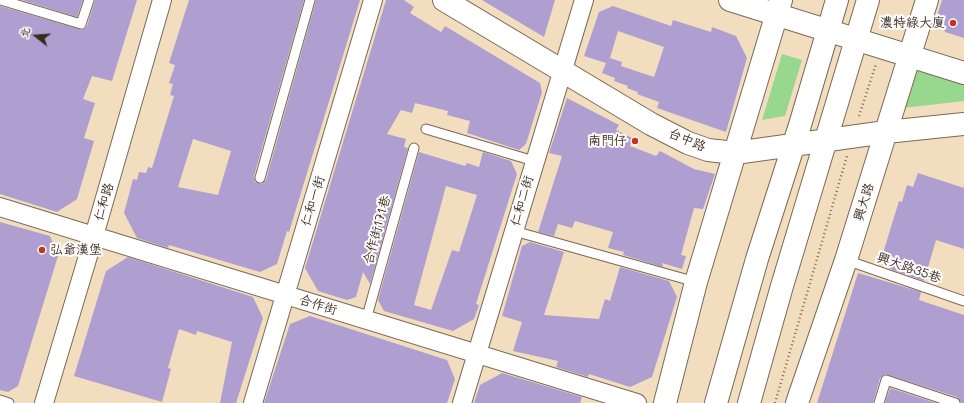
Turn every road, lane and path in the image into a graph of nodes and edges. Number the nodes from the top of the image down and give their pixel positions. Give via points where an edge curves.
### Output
1 (1, 0) edge
2 (89, 0) edge
3 (162, 0) edge
4 (310, 0) edge
5 (373, 0) edge
6 (444, 0) edge
7 (584, 0) edge
8 (730, 0) edge
9 (837, 0) edge
10 (868, 0) edge
11 (927, 0) edge
12 (779, 7) edge
13 (828, 30) junction
14 (857, 39) junction
15 (882, 46) junction
16 (910, 56) junction
17 (562, 71) junction
18 (964, 73) edge
19 (964, 124) edge
20 (426, 130) dead end
21 (886, 132) junction
22 (852, 137) junction
23 (826, 140) junction
24 (794, 145) junction
25 (414, 148) dead end
26 (735, 153) junction
27 (534, 161) junction
28 (260, 178) dead end
29 (0, 207) edge
30 (514, 230) junction
31 (94, 236) junction
32 (846, 260) junction
33 (696, 282) junction
34 (286, 295) junction
35 (964, 301) edge
36 (366, 320) junction
37 (476, 354) junction
38 (0, 400) edge
39 (9, 403) edge
40 (44, 403) edge
41 (254, 403) edge
42 (462, 403) edge
43 (636, 403) edge
44 (665, 403) edge
45 (716, 403) edge
46 (749, 403) edge
47 (775, 403) edge
48 (797, 403) edge
49 (879, 403) edge
50 (955, 403) edge

1 - 2 lane via 81,24
3 - 31 street, 仁和路
4 - 28 lane
5 - 34 street, 仁和一街
6 - 17 street, 台中路
7 - 17 street, 仁和二街
8 - 12 street
9 - 13 street
10 - 14 street
11 - 16 street, 興大路
12 - 13 street
12 - 26 street
13 - 14 street
13 - 24 street
14 - 15 street
14 - 23 street
15 - 16 street
15 - 22 path
16 - 18 street
16 - 21 street, 興大路
17 - 26 street, 台中路 via 688,143 708,150
17 - 27 street, 仁和二街
19 - 21 street, 台中路
20 - 27 lane
21 - 22 street, 台中路
21 - 32 street, 興大路
22 - 23 street, 台中路
22 - 47 path
23 - 24 street, 台中路
23 - 46 street
24 - 26 street, 台中路
24 - 45 street via 757,259
25 - 36 lane, 合作街171巷
26 - 33 street
27 - 30 street, 仁和二街
29 - 31 street, 合作街
30 - 33 lane
30 - 37 street, 仁和二街
31 - 34 street, 合作街
31 - 40 street, 仁和路
32 - 35 lane, 興大路35巷
32 - 48 street, 興大路
33 - 44 street
34 - 36 street, 合作街
34 - 41 street, 仁和一街
36 - 37 street, 合作街
37 - 42 street, 仁和二街
37 - 43 street, 合作街
38 - 39 lane
49 - 50 lane via 886,380

